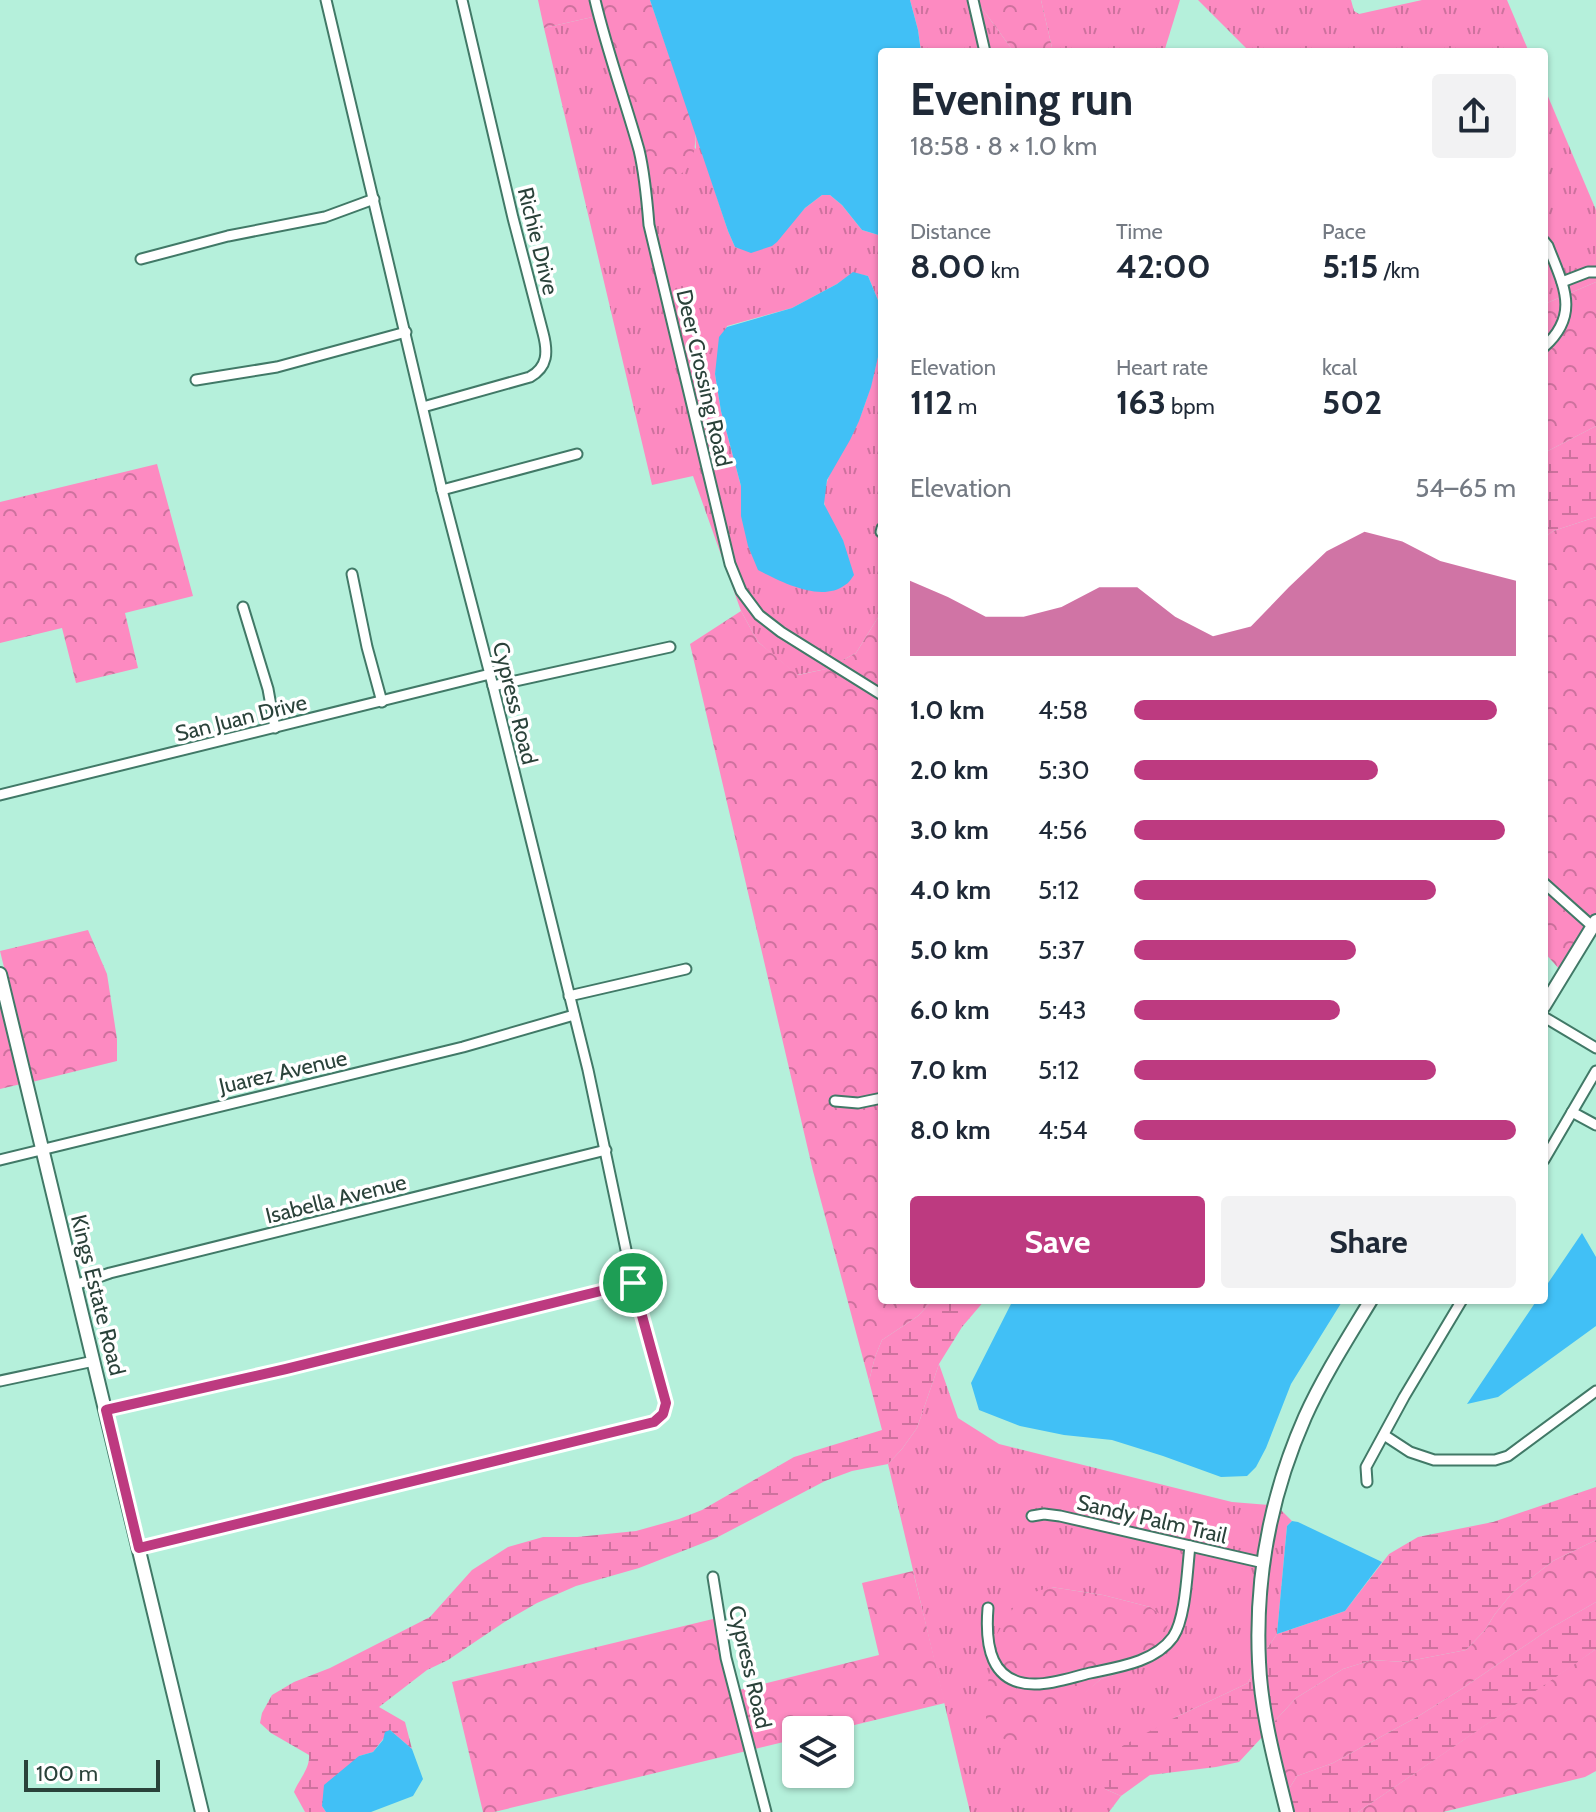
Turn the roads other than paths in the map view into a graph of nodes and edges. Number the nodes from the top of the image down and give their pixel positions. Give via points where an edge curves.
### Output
1 (326, 0) edge
2 (462, 0) edge
3 (595, 0) edge
4 (973, 0) edge
5 (984, 48) edge
6 (374, 199) junction
7 (1548, 246) edge
8 (141, 259) dead end
9 (1596, 272) edge
10 (1562, 282) junction
11 (406, 332) junction
12 (1548, 343) edge
13 (196, 380) dead end
14 (423, 407) junction
15 (577, 454) dead end
16 (442, 490) junction
17 (352, 574) dead end
18 (243, 607) dead end
19 (670, 647) dead end
20 (490, 674) junction
21 (493, 686) junction
22 (878, 693) edge
23 (382, 702) junction
24 (275, 728) junction
25 (0, 795) edge
26 (1548, 886) edge
27 (1594, 924) edge
28 (686, 969) dead end
29 (0, 974) edge
30 (569, 996) junction
31 (1548, 999) edge
32 (574, 1015) junction
33 (1548, 1019) edge
34 (1596, 1048) edge
35 (1596, 1071) edge
36 (878, 1099) edge
37 (835, 1101) dead end
38 (1572, 1112) junction
39 (1596, 1125) edge
40 (42, 1149) junction
41 (606, 1150) junction
42 (1548, 1153) edge
43 (0, 1160) edge
44 (633, 1283) junction
45 (75, 1285) junction
46 (1369, 1304) edge
47 (1460, 1304) edge
48 (94, 1361) junction
49 (0, 1381) edge
50 (1596, 1391) edge
51 (106, 1410) junction
52 (1384, 1435) junction
53 (1367, 1482) dead end
54 (1032, 1516) dead end
55 (1190, 1546) junction
56 (139, 1548) junction
57 (1264, 1563) junction
58 (713, 1577) dead end
59 (988, 1608) dead end
60 (202, 1812) edge
61 (766, 1812) edge
62 (1287, 1812) edge

1 - 6 street, Cypress Road
2 - 14 street, Richie Drive via 546,342 545,362 530,377
3 - 22 street, Deer Crossing Road via 639,151 649,225 730,564 741,591 759,615
4 - 5 street
6 - 8 street via 325,217
6 - 11 street, Cypress Road
7 - 10 street
9 - 10 street
10 - 12 street via 1566,316
11 - 13 street via 277,367
11 - 14 street, Cypress Road
14 - 16 street, Cypress Road
15 - 16 street
16 - 20 street, Cypress Road
17 - 23 street
18 - 24 street
19 - 21 street
20 - 21 street, Cypress Road
20 - 23 street, San Juan Drive
21 - 30 street, Cypress Road
23 - 24 street, San Juan Drive
24 - 25 street, San Juan Drive
26 - 27 street
27 - 31 street
28 - 30 street
29 - 40 street, Kings Estate Road
30 - 32 street, Cypress Road
32 - 40 street, Juarez Avenue
32 - 41 street, Cypress Road
33 - 34 street
35 - 38 street
36 - 37 street
38 - 39 street
38 - 42 street
40 - 43 street, Juarez Avenue
40 - 45 street, Kings Estate Road
41 - 44 street, Cypress Road
41 - 45 street, Isabella Avenue
44 - 51 street
44 - 56 street, Cypress Road via 666,1403 654,1422
45 - 48 street, Kings Estate Road
46 - 57 street via 1306,1415 1277,1495
47 - 52 street
48 - 49 street
48 - 51 street, Kings Estate Road
50 - 52 street via 1508,1456 1495,1460 1423,1458
51 - 56 street, Kings Estate Road
52 - 53 street via 1366,1467
54 - 55 street, Sandy Palm Trail via 1060,1516
55 - 57 street, Sandy Palm Trail
55 - 59 street via 1176,1633 1165,1647 1125,1665 1038,1684 1016,1682 996,1666 989,1649
56 - 60 street, Kings Estate Road
57 - 62 street via 1259,1663
58 - 61 street, Cypress Road via 726,1658

